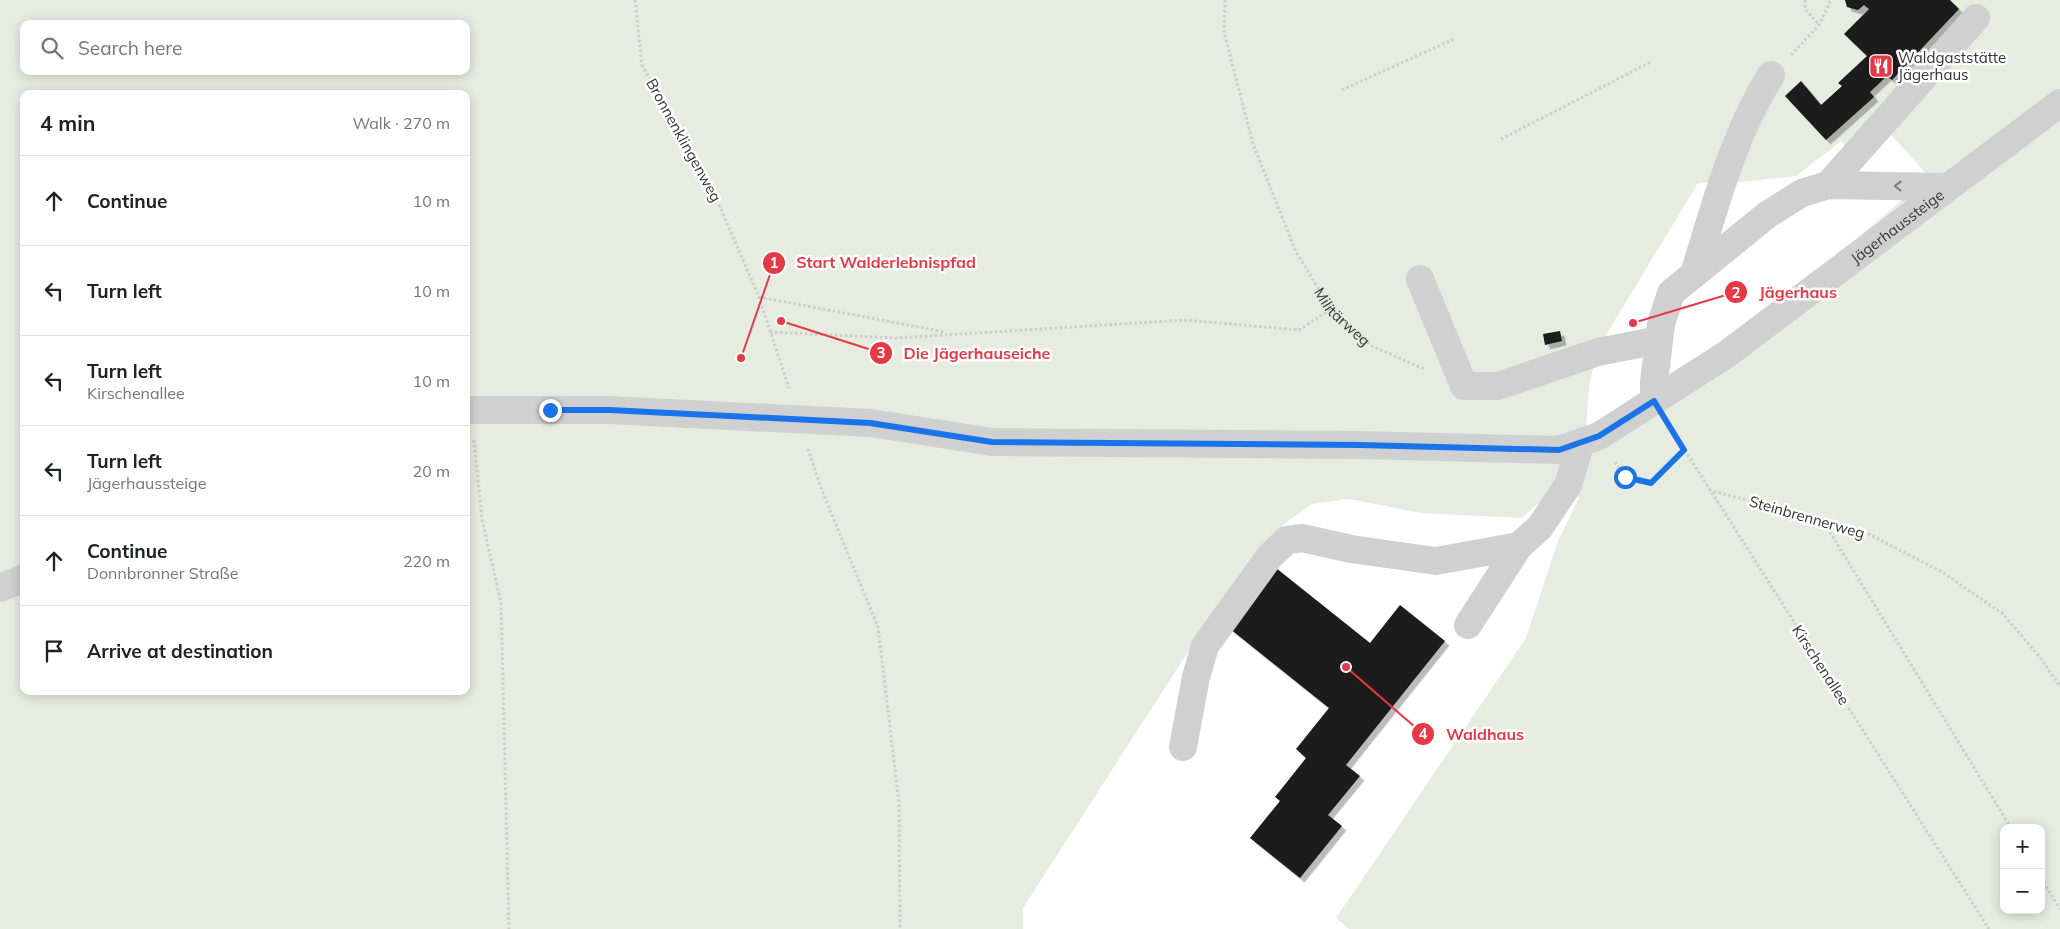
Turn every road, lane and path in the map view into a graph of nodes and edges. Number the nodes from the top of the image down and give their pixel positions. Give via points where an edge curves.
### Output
1 (635, 0) edge
2 (1225, 0) edge
3 (1806, 0) edge
4 (1831, 0) edge
5 (1976, 18) dead end
6 (1819, 26) junction
7 (1454, 39) dead end
8 (1651, 62) dead end
9 (1771, 75) joint
10 (1342, 90) dead end
11 (2060, 104) edge
12 (1500, 139) dead end
13 (1828, 185) junction
14 (1947, 187) junction
15 (1694, 274) junction
16 (1420, 279) dead end
17 (759, 297) junction
18 (1332, 308) junction
19 (770, 332) junction
20 (950, 333) junction
21 (1659, 340) junction
22 (1464, 386) junction
23 (1654, 401) junction
24 (470, 410) edge
25 (798, 419) junction
26 (470, 426) edge
27 (1582, 442) junction
28 (1684, 450) junction
29 (1616, 464) dead end
30 (1709, 490) junction
31 (1821, 519) junction
32 (1519, 546) junction
33 (20, 580) edge
34 (0, 588) edge
35 (1468, 625) dead end
36 (2060, 686) edge
37 (1183, 747) dead end
38 (2009, 824) edge
39 (2045, 885) edge
40 (2060, 909) edge
41 (509, 929) edge
42 (900, 929) edge
43 (1989, 929) edge

1 - 17 path, Bronnenklingenweg via 642,65 707,177
2 - 18 path, Militärweg via 1224,32 1253,144 1296,252
3 - 6 path via 1806,9
4 - 6 path
5 - 13 street
6 - 9 path
7 - 10 path
8 - 12 path
9 - 15 street via 1733,148
11 - 14 street, Jägerhaussteige
14 -> 13 street
13 - 15 street via 1802,193 1768,214
14 - 23 street, Jägerhaussteige via 1727,354
15 - 21 street via 1671,293
16 - 22 street
17 - 19 path, Bronnenklingenweg
17 - 20 path
18 - 20 path via 1299,330 1185,320
18 - 22 path, Militärweg via 1372,346
19 - 20 path via 896,338
19 - 25 path, Bronnenklingenweg
21 - 22 street via 1598,352 1498,386
21 - 23 street
23 - 27 street, Jägerhaussteige via 1599,436
23 - 28 path, Kirschenallee
24 - 25 street, Jägerhaussteige via 609,410
25 - 27 street, Jägerhaussteige via 870,423 992,442 1559,450
25 - 42 path, Bronnenklingenweg via 878,627 899,803
26 - 41 path via 482,519 501,603
27 - 32 street via 1568,485 1540,526
28 - 29 path via 1651,483 1625,477
28 - 30 path, Kirschenallee
30 - 31 path, Steinbrennerweg
30 - 43 path, Kirschenallee
31 - 36 path, Steinbrennerweg via 1861,530 1942,572 2008,621
31 - 38 path
32 - 35 street
32 - 37 street via 1436,561 1351,549 1302,538 1287,540 1270,556 1205,646
33 - 34 street
39 - 40 path

